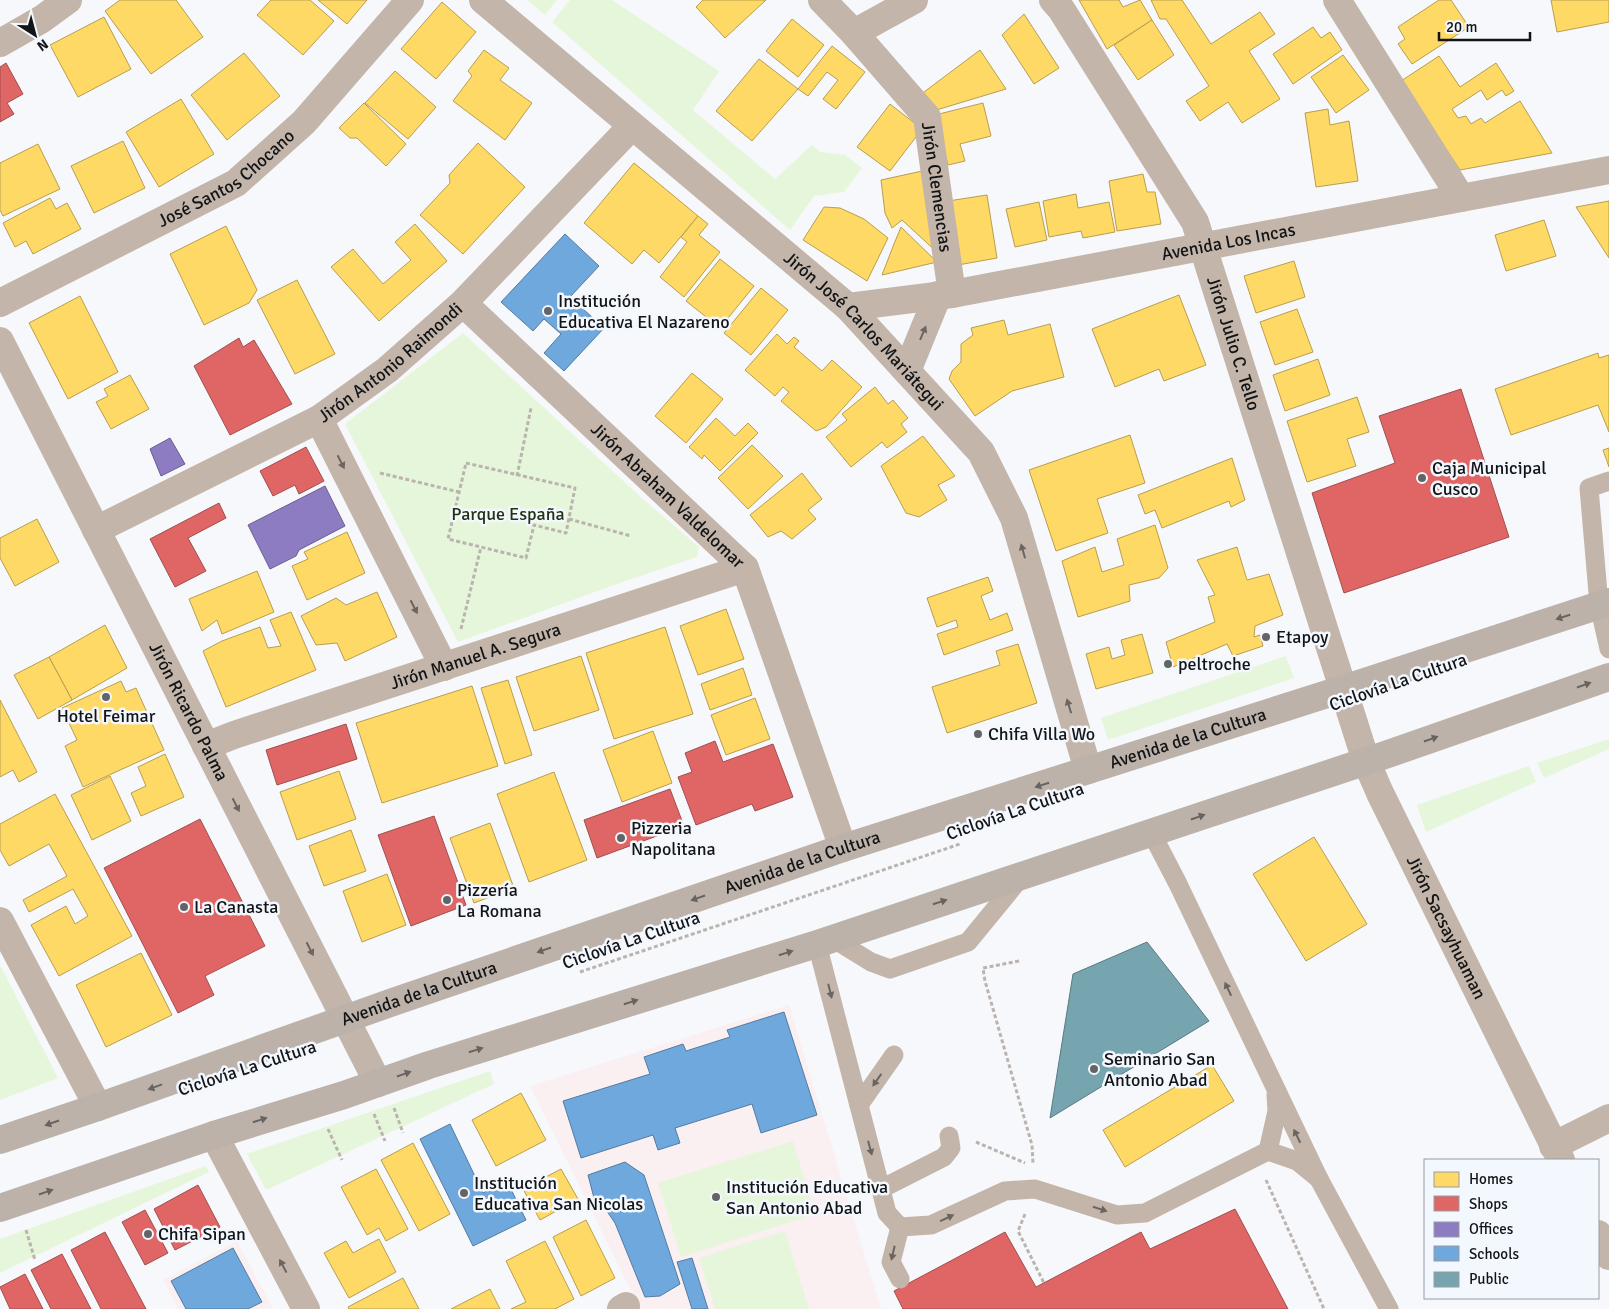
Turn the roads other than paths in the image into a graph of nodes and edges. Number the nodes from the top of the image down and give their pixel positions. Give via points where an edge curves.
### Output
1 (68, 0) edge
2 (410, 0) edge
3 (483, 0) edge
4 (822, 0) edge
5 (914, 0) edge
6 (1052, 0) edge
7 (1337, 0) edge
8 (854, 33) junction
9 (0, 43) edge
10 (632, 126) junction
11 (1609, 170) edge
12 (1461, 198) junction
13 (1203, 246) junction
14 (945, 295) junction
15 (0, 303) edge
16 (462, 303) junction
17 (848, 307) junction
18 (0, 341) edge
19 (907, 371) junction
20 (319, 419) junction
21 (1609, 481) edge
22 (96, 530) junction
23 (745, 568) junction
24 (1604, 604) edge
25 (1609, 649) edge
26 (444, 667) junction
27 (1609, 677) edge
28 (1343, 690) junction
29 (206, 746) junction
30 (1366, 760) junction
31 (1088, 770) junction
32 (1152, 832) junction
33 (843, 848) junction
34 (1022, 875) junction
35 (0, 921) edge
36 (824, 941) junction
37 (346, 1018) junction
38 (894, 1056) dead end
39 (1276, 1092) junction
40 (381, 1098) junction
41 (859, 1105) junction
42 (98, 1107) junction
43 (1609, 1118) edge
44 (214, 1135) junction
45 (0, 1140) edge
46 (950, 1142) road end
47 (1557, 1153) edge
48 (1262, 1154) junction
49 (1319, 1180) junction
50 (881, 1189) junction
51 (0, 1208) edge
52 (900, 1226) junction
53 (1599, 1236) edge
54 (1609, 1256) edge
55 (900, 1278) dead end
56 (306, 1309) edge
57 (1389, 1309) edge

1 - 9 street via 42,20
2 - 15 street, José Santos Chocano via 304,122 236,183
3 - 10 street, Jirón José Carlos Mariátegui
4 - 8 street, Jirón Clemencias
5 - 8 street
6 - 13 street, Jirón Julio C. Tello via 1061,9 1195,222
7 - 12 street
8 - 14 street, Jirón Clemencias via 928,117
10 - 16 street, Jirón Antonio Raimondi
10 - 17 street, Jirón José Carlos Mariátegui
11 - 12 street, Avenida Los Incas
12 - 13 street, Avenida Los Incas
13 - 14 street, Avenida Los Incas
13 - 28 street, Jirón Julio C. Tello
14 - 17 street, Avenida Los Incas
19 -> 14 street
16 - 20 street, Jirón Antonio Raimondi via 387,370
16 - 23 street, Jirón Abraham Valdelomar
17 - 19 street, Jirón José Carlos Mariátegui
18 - 22 street, Jirón Ricardo Palma
31 -> 19 street, Jirón José Carlos Mariátegui via 1014,518 981,452
20 - 22 street, Jirón Antonio Raimondi
20 -> 26 street
21 - 24 lane via 1589,488
22 - 29 street, Jirón Ricardo Palma
23 - 26 street, Jirón Manuel A. Segura
23 - 33 street, Jirón Abraham Valdelomar
24 - 25 lane
24 -> 28 highway, Avenida de la Cultura
26 - 29 street, Jirón Manuel A. Segura
30 -> 27 highway
28 - 30 street, Jirón Sacsayhuaman
28 - 31 highway, Avenida de la Cultura
29 -> 37 street, Jirón Ricardo Palma
32 -> 30 highway
30 - 47 street, Jirón Sacsayhuaman
31 -> 33 highway, Avenida de la Cultura
32 - 34 highway
39 -> 32 lane
33 -> 37 highway, Avenida de la Cultura
36 -> 34 highway
34 - 36 lane via 968,942 890,969
35 - 42 street
40 -> 36 highway via 429,1065
36 -> 41 lane
37 - 40 street, Jirón Ricardo Palma
37 -> 42 highway, Avenida de la Cultura
38 -> 41 lane
39 - 48 lane via 1277,1111
49 -> 39 lane
44 -> 40 highway
41 -> 50 lane
42 -> 45 highway, Avenida de la Cultura
43 - 47 street
51 -> 44 highway
56 -> 44 street
46 - 50 lane via 944,1157
48 - 49 lane via 1296,1162
52 -> 48 lane via 931,1225 1005,1191 1035,1189 1118,1215 1145,1213
49 - 57 lane
50 - 52 lane via 887,1213
52 -> 55 lane via 892,1262
53 - 54 street

